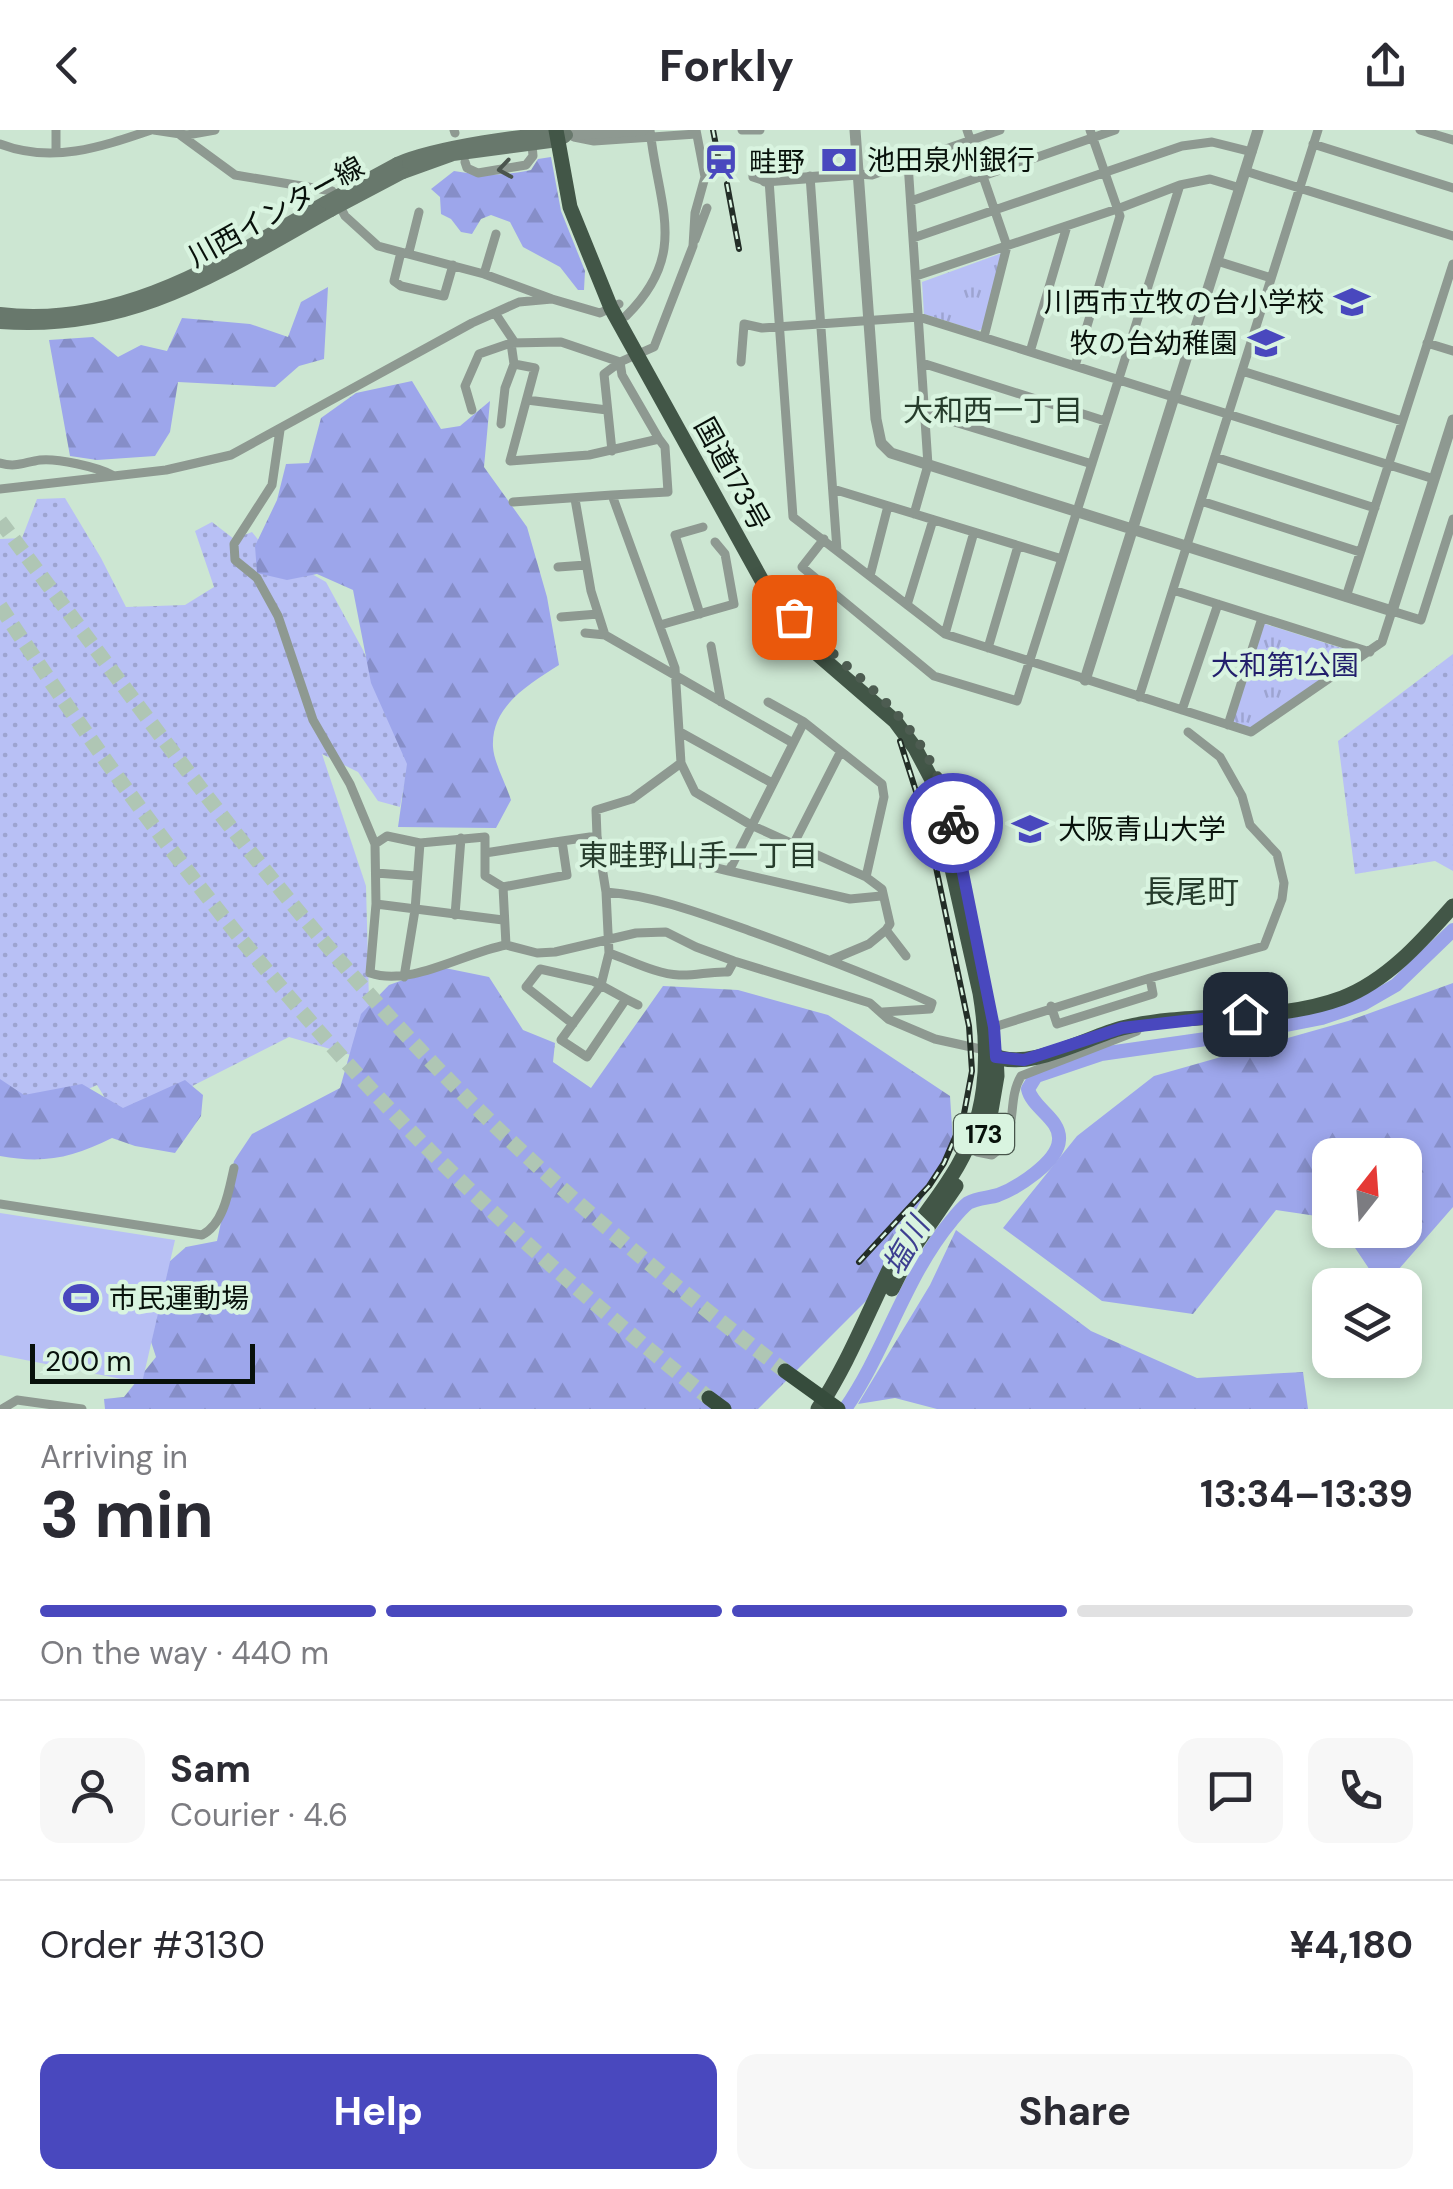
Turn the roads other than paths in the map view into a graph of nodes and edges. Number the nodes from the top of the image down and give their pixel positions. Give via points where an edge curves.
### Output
1 (56, 130) edge
2 (153, 130) edge
3 (215, 130) edge
4 (742, 130) edge
5 (760, 130) edge
6 (855, 130) edge
7 (1000, 130) edge
8 (1115, 130) edge
9 (1258, 130) edge
10 (1318, 130) edge
11 (1420, 130) edge
12 (628, 131) edge
13 (648, 132) edge
14 (696, 132) edge
15 (564, 133) edge
16 (180, 134) junction
17 (459, 134) edge
18 (1092, 134) edge
19 (969, 135) edge
20 (1453, 140) edge
21 (0, 144) edge
22 (532, 144) junction
23 (1313, 144) junction
24 (56, 152) junction
25 (1252, 152) junction
26 (465, 162) dead end
27 (908, 163) junction
28 (400, 168) junction
29 (1246, 171) junction
30 (1106, 172) junction
31 (858, 174) junction
32 (810, 176) junction
33 (983, 176) junction
34 (762, 179) joint
35 (1180, 185) junction
36 (1300, 187) junction
37 (1240, 188) junction
38 (1453, 188) edge
39 (911, 201) junction
40 (328, 207) junction
41 (706, 208) dead end
42 (1120, 208) junction
43 (996, 211) junction
44 (419, 212) dead end
45 (1067, 226) junction
46 (496, 234) dead end
47 (1453, 236) edge
48 (914, 238) junction
49 (694, 242) junction
50 (1008, 246) junction
51 (405, 252) junction
52 (1217, 261) junction
53 (1453, 264) edge
54 (453, 265) junction
55 (484, 274) junction
56 (916, 276) junction
57 (1271, 278) junction
58 (552, 299) junction
59 (619, 309) junction
60 (0, 313) edge
61 (495, 313) junction
62 (918, 317) junction
63 (868, 320) junction
64 (0, 323) edge
65 (820, 323) junction
66 (778, 326) junction
67 (984, 337) junction
68 (513, 343) junction
69 (1428, 344) junction
70 (1453, 351) edge
71 (1030, 352) junction
72 (632, 356) junction
73 (741, 362) dead end
74 (922, 363) junction
75 (514, 364) junction
76 (1075, 366) junction
77 (1242, 371) junction
78 (1118, 380) junction
79 (1174, 397) junction
80 (528, 400) junction
81 (472, 410) dead end
82 (607, 410) junction
83 (925, 413) junction
84 (1228, 414) junction
85 (1453, 420) edge
86 (1106, 421) junction
87 (1402, 421) junction
88 (501, 424) dead end
89 (280, 430) junction
90 (660, 439) junction
91 (612, 450) junction
92 (1215, 457) junction
93 (0, 462) edge
94 (1092, 464) junction
95 (928, 465) junction
96 (1388, 465) junction
97 (112, 476) junction
98 (1434, 479) junction
99 (0, 488) edge
100 (833, 489) junction
101 (612, 496) junction
102 (575, 498) junction
103 (1201, 501) junction
104 (513, 502) dead end
105 (888, 506) junction
106 (1375, 508) junction
107 (1077, 511) junction
108 (914, 514) junction
109 (1453, 518) edge
110 (933, 520) junction
111 (702, 527) dead end
112 (1132, 529) junction
113 (974, 532) junction
114 (824, 540) junction
115 (715, 542) dead end
116 (1018, 546) junction
117 (1187, 546) junction
118 (837, 550) junction
119 (1360, 552) junction
120 (1062, 559) junction
121 (586, 565) junction
122 (558, 567) dead end
123 (870, 576) junction
124 (1173, 590) junction
125 (1346, 597) junction
126 (1218, 604) junction
127 (907, 605) junction
128 (1392, 611) junction
129 (598, 614) junction
130 (700, 614) junction
131 (561, 617) dead end
132 (1262, 618) junction
133 (660, 625) junction
134 (585, 633) dead end
135 (945, 634) junction
136 (605, 635) junction
137 (710, 646) dead end
138 (988, 648) junction
139 (1370, 652) junction
140 (1029, 663) junction
141 (676, 677) junction
142 (1085, 680) junction
143 (1139, 697) junction
144 (721, 702) junction
145 (768, 702) dead end
146 (1182, 710) junction
147 (804, 722) junction
148 (1228, 724) junction
149 (680, 732) junction
150 (1188, 732) dead end
151 (792, 743) junction
152 (840, 753) junction
153 (682, 763) junction
154 (772, 783) junction
155 (751, 825) junction
156 (597, 836) junction
157 (461, 838) junction
158 (562, 841) junction
159 (420, 843) junction
160 (375, 844) junction
161 (793, 845) junction
162 (600, 850) junction
163 (485, 853) junction
164 (729, 871) junction
165 (376, 873) junction
166 (416, 876) junction
167 (866, 877) junction
168 (504, 886) junction
169 (606, 892) junction
170 (881, 896) junction
171 (376, 904) junction
172 (1453, 906) edge
173 (415, 910) junction
174 (455, 915) junction
175 (503, 920) junction
176 (886, 930) junction
177 (610, 938) junction
178 (506, 946) junction
179 (608, 952) junction
180 (906, 956) dead end
181 (832, 960) junction
182 (734, 961) junction
183 (404, 977) junction
184 (1150, 978) junction
185 (601, 985) junction
186 (626, 999) junction
187 (638, 1005) dead end
188 (1051, 1006) junction
189 (883, 1012) junction
190 (572, 1024) junction
191 (1056, 1024) junction
192 (1147, 1024) junction
193 (994, 1027) junction
194 (1063, 1048) junction
195 (992, 1054) junction
196 (978, 1152) junction
197 (234, 1168) dead end
198 (0, 1204) edge
199 (785, 1371) tunnel mouth
200 (709, 1398) tunnel mouth
201 (2, 1409) edge
202 (82, 1409) edge
203 (724, 1409) edge
204 (818, 1409) edge
205 (828, 1409) edge
206 (838, 1409) edge

1 - 24 street
2 - 16 street
2 - 24 street via 90,151
3 - 16 street
4 - 5 street
6 - 31 street
7 - 19 street
8 - 18 street
9 - 25 street
10 - 23 street
11 - 20 street
12 - 13 street
12 - 15 street
13 - 14 street
13 - 15 street via 594,141
13 - 59 street via 668,234 664,260
14 - 49 street via 704,177
15 - 17 main road, 川西インター線
15 - 22 main road, 川西インター線
15 - 59 highway, 国道173号 / 173 via 588,232
16 - 51 street via 235,175 332,192 364,235
17 - 28 main road, 川西インター線
18 - 30 street
18 - 33 street
19 - 27 street
19 - 33 street
21 - 24 street via 19,152
22 -> 26 street via 534,156 526,165 478,173
22 - 28 main road, 川西インター線
23 - 36 street
23 - 38 street
25 - 29 street
25 - 30 street via 1212,142 1182,146
27 - 31 street
27 - 39 street
28 - 40 main road, 川西インター線, bridge
29 - 36 street
29 - 37 street
30 - 42 street
30 - 43 street
31 - 32 street
31 - 63 street
32 - 34 street
32 - 65 street
33 - 39 street
33 - 43 street
34 - 66 street
35 - 37 street via 1210,179
35 - 42 street
35 - 78 street
36 - 47 street
36 - 57 street
37 - 52 street
39 - 48 street
40 - 60 main road, 川西インター線 via 158,292 92,310
40 - 64 main road, 川西インター線 via 156,304 91,320
41 - 49 street
42 - 45 street
42 - 76 street
43 - 48 street
43 - 50 street
44 - 51 street
45 - 50 street
45 - 71 street
46 - 55 street
48 - 56 street
49 - 72 street via 654,347
50 - 56 street
50 - 67 street
51 - 54 street
51 - 54 street via 394,281 401,286 444,296
52 - 57 street
52 - 79 street
53 - 69 street
54 - 55 street
55 - 58 street
56 - 62 street
57 - 77 street
58 - 59 street via 600,313
58 - 61 street via 518,302
59 - 72 highway, 国道173号 / 173
61 - 68 street
61 - 89 street
62 - 63 street
62 - 67 street
62 - 74 street
63 - 65 street
63 - 95 street via 881,444
65 - 66 street
65 - 100 street
66 - 73 street via 744,324
66 - 114 street via 791,511
67 - 71 street
68 - 72 street via 561,342
68 - 75 street
68 - 81 street via 479,354 466,386
69 - 70 street
69 - 87 street
71 - 76 street
72 - 82 street via 604,374
72 - 90 street via 631,391
72 - 193 highway, 国道173号 / 173 via 794,617 894,710 936,767
72 - 195 highway, 国道173号 / 173 via 781,614 807,646 895,722 932,780
74 - 83 street
74 - 86 street
75 - 80 street via 536,368
75 - 88 street
76 - 78 street
77 - 84 street
77 - 87 street
78 - 79 street
78 - 86 street
79 - 84 street
79 - 112 street
80 - 82 street
80 - 91 street via 510,461
82 - 91 street
83 - 94 street
83 - 95 street
84 - 92 street
84 - 96 street
85 - 98 street
86 - 94 street
87 - 96 street
89 - 97 street via 199,464
89 - 160 street via 272,485 232,554 272,603 313,720
90 - 91 street
90 - 101 street via 668,492
92 - 103 street
92 - 106 street
93 - 97 street via 54,460
94 - 107 street
95 - 107 street
95 - 108 street
96 - 98 street
96 - 106 street
97 - 99 street
98 - 128 street
100 - 105 street
100 - 118 street
101 - 102 street
101 - 133 street
102 - 104 street
102 - 121 street
103 - 117 street
103 - 119 street
105 - 108 street
105 - 123 street
106 - 119 street
107 - 112 street
107 - 120 street
108 - 110 street
109 - 128 street via 1421,620
110 - 113 street
110 - 127 street
111 - 130 street via 675,535
112 - 117 street
112 - 142 street
113 - 116 street
113 - 135 street
114 - 118 street
114 - 140 street via 802,568 934,676 1016,701
115 - 130 street via 725,554 734,604
116 - 120 street
116 - 138 street
117 - 124 street
117 - 125 street
118 - 123 street
119 - 125 street
120 - 140 street
121 - 122 street
121 - 129 street
123 - 127 street
124 - 126 street
124 - 143 street
125 - 128 street
126 - 132 street
126 - 146 street
127 - 135 street
128 - 139 street via 1382,642
129 - 131 street
129 - 136 street
130 - 133 street
132 - 139 street
132 - 148 street
133 - 141 street
134 - 136 street
135 - 138 street
136 - 141 street
137 - 144 street
138 - 140 street
139 - 148 street via 1252,732
140 - 142 street
141 - 144 street
141 - 149 street
142 - 143 street
143 - 146 street
144 - 151 street
145 - 147 street
146 - 148 street
147 - 151 street
147 - 152 street
149 - 153 street
149 - 154 street
150 - 184 street via 1220,757 1250,825 1277,854 1282,899 1264,946
151 - 154 street
152 - 161 street
152 - 167 street via 882,784
153 - 155 street via 695,792
153 - 156 street via 632,800 596,810
154 - 155 street
155 - 161 street
155 - 164 street
156 - 158 street
156 - 162 street
157 - 159 street
157 - 163 street via 485,837
157 - 174 street
158 - 163 street
158 - 168 street via 567,875
159 - 160 street via 387,836
159 - 166 street
160 - 165 street
161 - 167 street
162 - 164 street via 632,848
162 - 169 street
163 - 168 street via 485,876
164 - 170 street via 850,899
165 - 166 street
165 - 171 street
166 - 173 street
167 - 170 street via 882,889
168 - 175 street
169 - 177 street
169 - 181 street via 660,900
170 - 176 street
171 - 173 street
171 - 183 street via 370,973
172 - 192 highway via 1417,946 1346,997 1313,1007
173 - 174 street
173 - 183 street
174 - 175 street
175 - 178 street
176 - 180 street
176 - 181 street
177 - 178 street via 537,953
177 - 179 street
177 - 182 street via 666,932
178 - 183 street
179 - 182 street via 672,975 728,972
179 - 185 street
181 - 189 street via 932,1003
182 - 189 street via 870,1002
184 - 188 street
184 - 191 street via 1154,994
185 - 186 street
185 - 190 street
185 - 190 street via 540,969 526,987
186 - 187 street
186 - 190 street via 587,1057 561,1040
188 - 191 street
188 - 193 street
189 - 195 street via 935,1039
191 - 194 street
192 - 194 highway
192 - 196 street via 1022,1076 1012,1098 1011,1133 992,1155
193 - 195 highway, 国道173号 / 173
194 - 195 highway via 1024,1060
195 - 196 highway, 国道173号 / 173 via 997,1076
195 - 204 highway, 国道173号 / 173 via 968,1151 891,1266
196 - 205 highway, 国道173号 / 173 via 910,1254
197 - 198 street via 224,1205 202,1235
199 - 206 highway, bridge
200 - 203 highway
201 - 202 street via 17,1400

